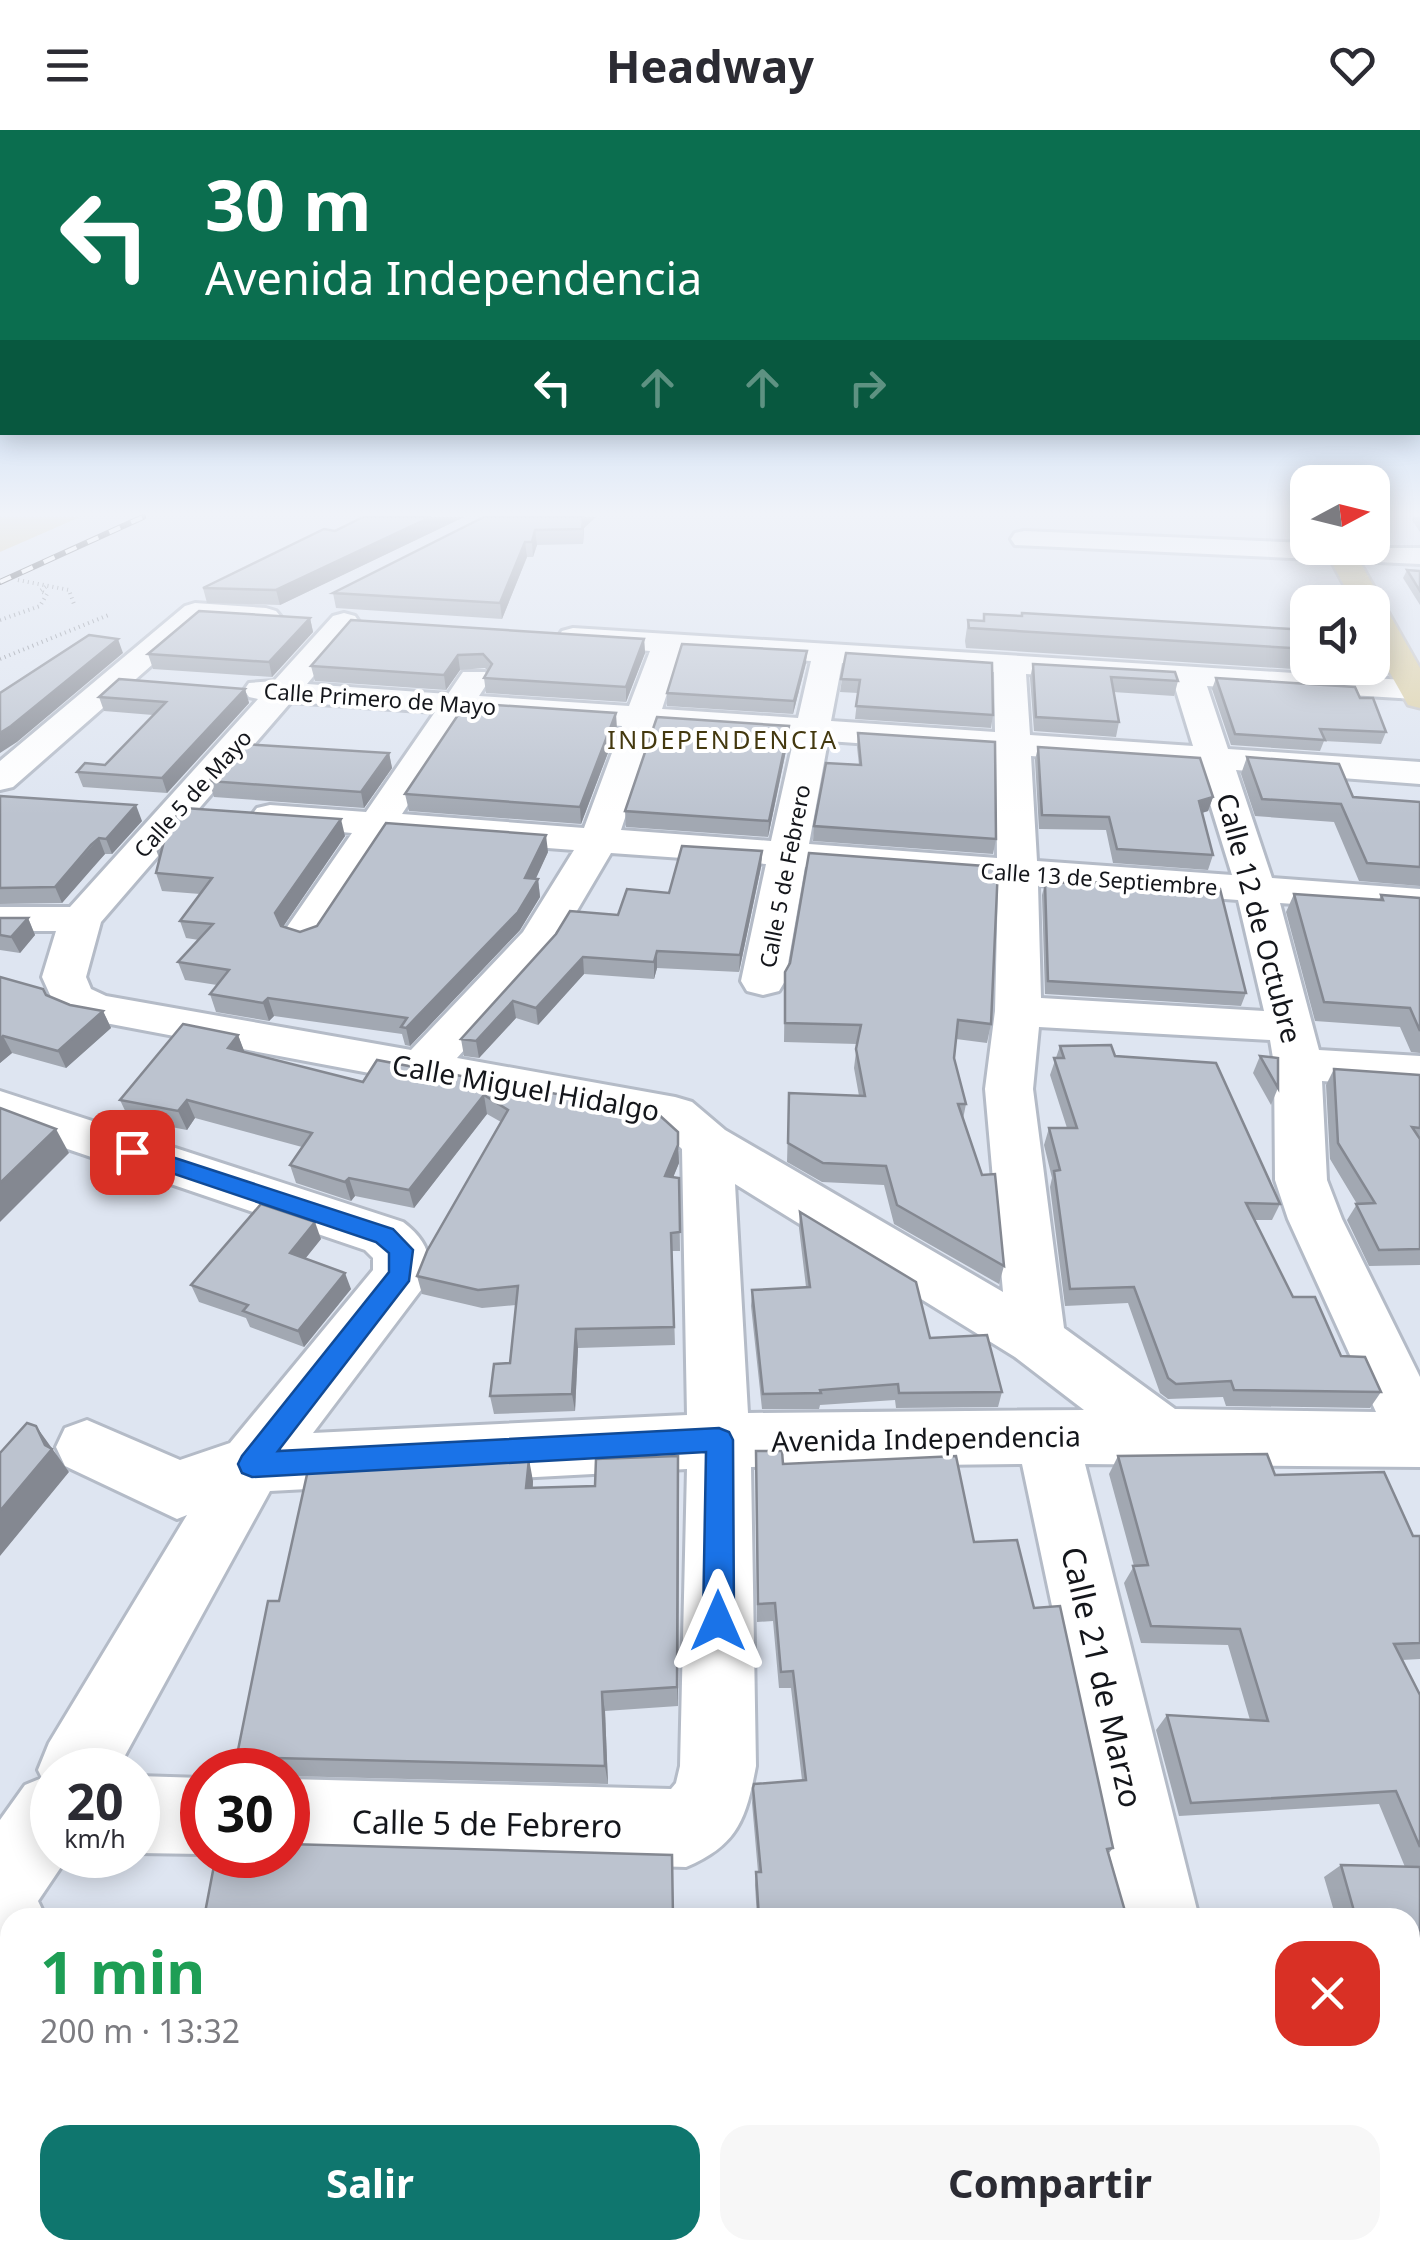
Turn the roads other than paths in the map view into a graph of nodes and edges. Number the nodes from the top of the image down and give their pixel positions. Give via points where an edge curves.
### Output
1 (189, 616) edge
2 (310, 616) edge
3 (541, 635) edge
4 (668, 642) junction
5 (1390, 643) edge
6 (495, 647) edge
7 (828, 652) junction
8 (1010, 664) junction
9 (1187, 675) junction
10 (118, 680) junction
11 (154, 682) edge
12 (227, 688) edge
13 (282, 692) junction
14 (1418, 694) edge
15 (457, 704) junction
16 (641, 718) junction
17 (813, 730) junction
18 (1011, 745) junction
19 (1216, 759) junction
20 (1420, 774) edge
21 (0, 779) edge
22 (0, 796) edge
23 (40, 798) edge
24 (139, 806) edge
25 (178, 809) junction
26 (377, 824) junction
27 (599, 840) junction
28 (788, 854) junction
29 (1018, 872) junction
30 (1256, 889) junction
31 (1420, 901) edge
32 (0, 919) edge
33 (81, 919) junction
34 (304, 933) edge
35 (763, 981) dead end
36 (1018, 1011) junction
37 (1295, 1045) junction
38 (422, 1067) junction
39 (1420, 1072) edge
40 (0, 1108) edge
41 (706, 1142) junction
42 (1036, 1340) junction
43 (1048, 1436) junction
44 (1164, 1436) junction
45 (719, 1440) junction
46 (1420, 1440) edge
47 (88, 1448) dead end
48 (252, 1464) junction
49 (89, 1748) edge
50 (310, 1819) edge
51 (30, 1844) edge
52 (0, 1888) edge
53 (1157, 1908) edge

1 - 10 street, Calle 5 de Mayo
2 - 13 street, Calle 5 de Mayo via 362,623
3 - 4 street
4 - 7 street
4 - 16 street
5 - 14 main road
6 - 15 street
7 - 8 street
7 - 17 street, Calle 5 de Febrero
8 - 9 street
8 - 18 street
9 - 14 street
9 - 19 street, Calle 12 de Octubre
10 - 11 street
10 - 21 street
12 - 13 street, Calle Primero de Mayo
13 - 15 street, Calle Primero de Mayo
13 - 25 street, Calle 5 de Mayo
15 - 16 street, Calle Primero de Mayo
15 - 26 street
16 - 17 street, Calle Primero de Mayo
16 - 27 street
17 - 18 street, Calle Primero de Mayo
17 - 28 street, Calle 5 de Febrero
18 - 19 street, Calle Primero de Mayo
18 - 29 street
19 - 20 street, Calle Primero de Mayo
19 - 30 street, Calle 12 de Octubre
22 - 23 street
24 - 25 street, Calle 13 de Septiembre
25 - 26 street, Calle 13 de Septiembre
25 - 33 street, Calle 5 de Mayo
26 - 27 street, Calle 13 de Septiembre
26 - 34 street
27 - 28 street, Calle 13 de Septiembre
27 - 38 street via 540,938
28 - 29 street, Calle 13 de Septiembre
28 - 35 street, Calle 5 de Febrero
29 - 30 street, Calle 13 de Septiembre
29 - 36 street
30 - 31 street, Calle 13 de Septiembre
30 - 37 street, Calle 12 de Octubre
32 - 33 street
33 - 38 street, Calle Miguel Hidalgo via 64,977 72,998 95,1008
36 - 37 street
36 - 42 street via 1009,1089
37 - 39 street
37 - 46 street, Calle 12 de Octubre via 1302,1180
38 - 41 street, Calle Miguel Hidalgo via 676,1114
40 - 48 street via 384,1236 402,1250 400,1275
41 - 42 street, Calle Miguel Hidalgo
41 - 45 street
42 - 44 street, Calle Miguel Hidalgo
43 - 44 street, Avenida Independencia
43 - 45 street, Avenida Independencia
43 - 53 street, Calle 21 de Marzo
44 - 46 street, Avenida Independencia
45 - 48 street, Avenida Independencia
45 - 50 street, Calle 5 de Febrero via 718,1766 710,1804 686,1828
47 - 48 street via 177,1490
48 - 49 street
51 - 52 street

